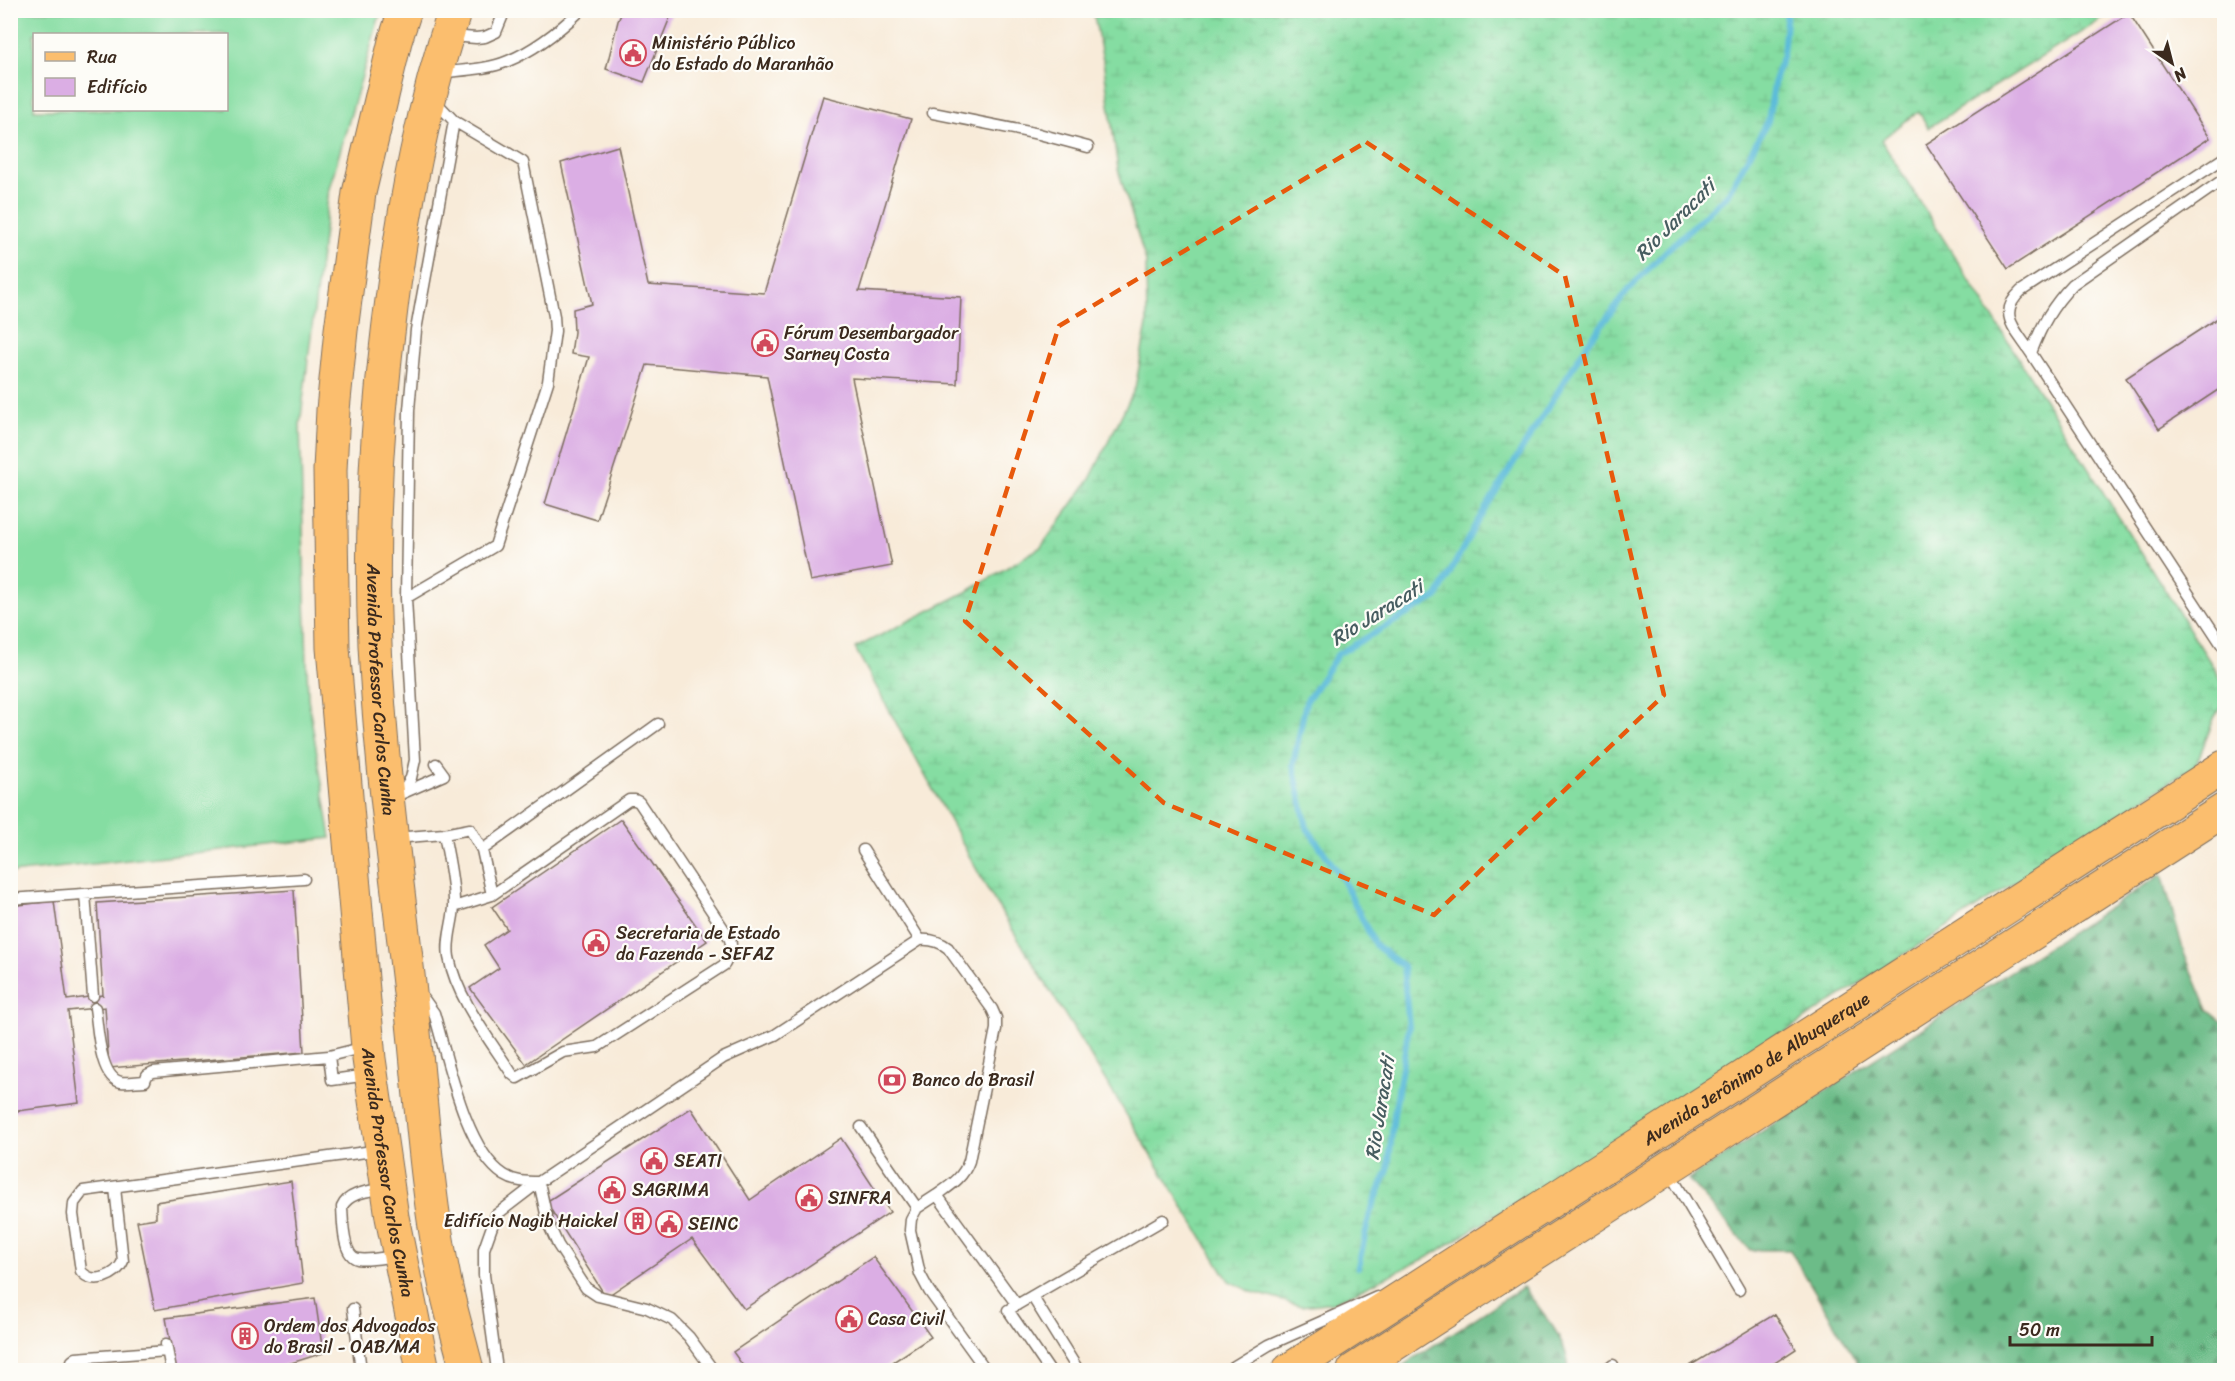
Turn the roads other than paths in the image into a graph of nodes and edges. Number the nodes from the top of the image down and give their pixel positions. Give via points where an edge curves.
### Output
1 (405, 10) edge
2 (505, 10) edge
3 (581, 10) edge
4 (451, 23) edge
5 (431, 84) junction
6 (933, 113) dead end
7 (454, 121) junction
8 (1088, 147) dead end
9 (2224, 158) edge
10 (2224, 179) edge
11 (2031, 353) junction
12 (330, 470) junction
13 (406, 598) junction
14 (374, 601) junction
15 (333, 648) junction
16 (2224, 648) edge
17 (658, 724) dead end
18 (436, 764) dead end
19 (2224, 767) edge
20 (393, 808) junction
21 (2224, 810) edge
22 (444, 834) junction
23 (482, 850) junction
24 (863, 850) dead end
25 (304, 879) dead end
26 (85, 894) junction
27 (492, 895) junction
28 (10, 899) edge
29 (454, 907) junction
30 (920, 940) junction
31 (409, 988) junction
32 (93, 996) dead end
33 (95, 1008) dead end
34 (329, 1056) junction
35 (369, 1060) junction
36 (861, 1127) dead end
37 (382, 1149) junction
38 (1667, 1169) junction
39 (539, 1182) junction
40 (387, 1187) junction
41 (115, 1188) junction
42 (936, 1195) junction
43 (917, 1208) junction
44 (1163, 1220) dead end
45 (399, 1255) junction
46 (1444, 1271) junction
47 (1739, 1290) dead end
48 (1032, 1296) junction
49 (1012, 1307) junction
50 (353, 1309) dead end
51 (466, 1365) edge
52 (71, 1371) edge
53 (171, 1371) edge
54 (361, 1371) edge
55 (423, 1371) edge
56 (497, 1371) edge
57 (713, 1371) edge
58 (986, 1371) edge
59 (1049, 1371) edge
60 (1078, 1371) edge
61 (1228, 1371) edge
62 (1289, 1371) edge
63 (1354, 1371) edge

1 - 12 main road, Avenida Professor Carlos Cunha via 359,193 338,364
2 - 4 lane via 496,32 485,37
3 - 5 lane via 553,34 508,61
4 - 5 main road, Avenida Professor Carlos Cunha
5 - 7 lane
5 - 14 main road, Avenida Professor Carlos Cunha via 414,157 384,365 376,471
6 - 8 lane
7 - 13 lane via 416,330 409,410
7 - 13 lane via 523,162 555,331 548,382 495,546
9 - 11 lane via 2013,298 2008,318
10 - 11 lane via 2073,284 2046,316
11 - 16 lane
12 - 14 main road via 341,498 341,588 354,599
12 - 15 main road, Avenida Professor Carlos Cunha
13 - 20 lane via 415,760 411,778
14 - 20 main road, Avenida Professor Carlos Cunha via 375,647
15 - 20 main road via 357,648 365,658 374,759
15 - 35 main road, Avenida Professor Carlos Cunha
17 - 23 lane
18 - 20 lane via 444,775
19 - 46 main road, Avenida Jerônimo de Albuquerque
20 - 22 lane
20 - 31 main road, Avenida Professor Carlos Cunha
21 - 38 main road, Avenida Jerônimo de Albuquerque
22 - 23 lane via 470,829
22 - 29 lane
23 - 27 lane
24 - 30 lane
25 - 26 lane
26 - 28 lane
26 - 32 lane
27 - 29 lane
27 - 29 lane via 629,800 635,800 729,937 733,945 731,954 724,965 597,1047 563,1052 517,1078 467,1004 452,970 448,956
30 - 39 lane via 776,1035 723,1058
30 - 42 lane via 941,942 948,948 996,1018 969,1161 956,1182
31 - 39 lane via 434,1012 465,1115 483,1153 505,1176 519,1182
31 - 51 main road, Avenida Professor Carlos Cunha via 445,1282
33 - 34 lane via 103,1064 120,1082 145,1081 153,1072
34 - 35 lane
34 - 35 lane via 332,1080
35 - 37 main road, Avenida Professor Carlos Cunha
36 - 43 lane
37 - 40 main road, Avenida Professor Carlos Cunha
37 - 41 lane
38 - 47 lane
38 - 63 main road, Avenida Jerônimo de Albuquerque
39 - 56 lane via 496,1215 484,1249
39 - 57 lane via 548,1223 586,1288 598,1296 648,1308 672,1320
40 - 45 main road, Avenida Professor Carlos Cunha
40 - 45 lane via 344,1201 346,1248 357,1259
41 - 41 lane via 123,1261 111,1276 90,1278 81,1271 74,1203 83,1191
42 - 43 lane
42 - 49 lane
43 - 58 lane via 910,1230 920,1274
44 - 48 lane
45 - 55 main road, Avenida Professor Carlos Cunha
46 - 61 lane via 1269,1345
46 - 62 main road, Avenida Jerônimo de Albuquerque
48 - 49 lane
48 - 60 lane
49 - 59 lane
50 - 54 lane
52 - 53 lane via 76,1358 167,1347

